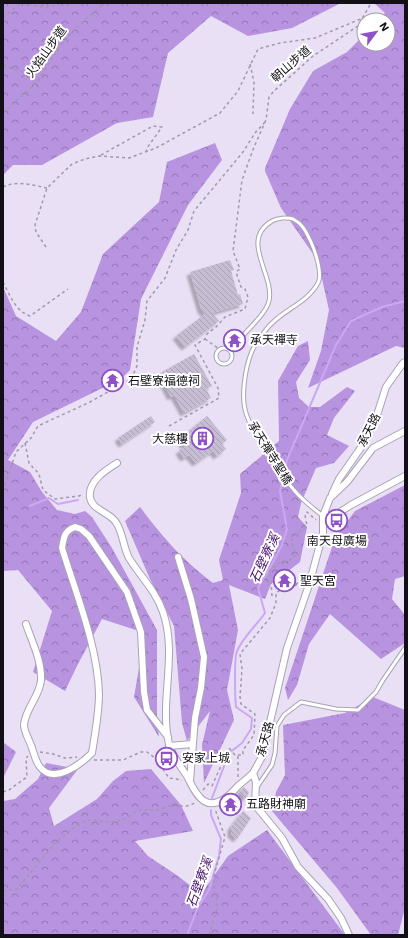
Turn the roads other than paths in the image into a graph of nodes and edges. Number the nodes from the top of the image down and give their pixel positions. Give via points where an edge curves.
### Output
1 (231, 351) junction
2 (405, 362) edge
3 (405, 431) edge
4 (117, 463) dead end
5 (405, 476) edge
6 (330, 498) junction
7 (323, 516) junction
8 (178, 557) dead end
9 (26, 624) dead end
10 (405, 648) edge
11 (168, 737) junction
12 (192, 744) junction
13 (169, 746) junction
14 (253, 773) junction
15 (190, 782) junction
16 (256, 789) junction
17 (349, 935) edge

1 - 1 lane via 231,362 218,362 216,357 219,349 227,348
1 - 7 lane, 承天禪寺聖橋 via 236,342 266,310 269,300 269,286 258,252 259,236 274,220 289,218 296,221 304,228 313,248 319,270 319,282 307,298 280,315 270,325 252,350 246,371 244,399 246,416 293,489
2 - 6 street, 承天路 via 386,387 374,422 362,446 339,479
3 - 6 street via 374,448 347,482
4 - 11 street via 98,476 90,490 90,497 94,505 110,515 116,523 129,557 149,585 162,611 168,636
5 - 7 street via 337,514
6 - 7 street, 承天路
7 - 14 street, 承天路 via 323,533 309,585 287,648 262,757
8 - 12 street via 204,656
9 - 11 street via 40,665 41,681 24,727 39,766 46,773 54,775 78,765 92,753 99,695 93,647 62,548 69,529 81,529 89,536 127,592 141,632 147,710
10 - 16 lane via 376,692 358,710 336,709 300,702 284,715 278,726 272,765
11 - 13 street
12 - 13 street
12 - 15 street
13 - 15 street
14 - 15 street via 217,803 202,800
14 - 16 street, 承天路
16 - 17 street, 承天路 via 255,805 282,838 298,867 328,899

